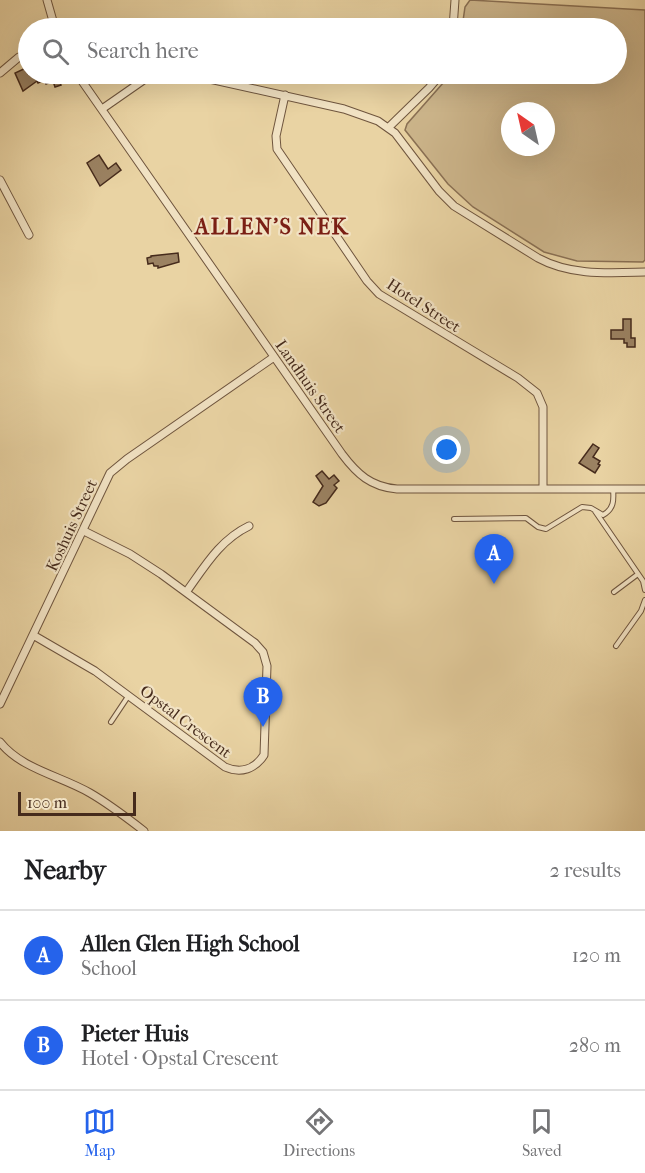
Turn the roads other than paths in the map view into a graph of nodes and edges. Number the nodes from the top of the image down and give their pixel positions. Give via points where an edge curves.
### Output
1 (47, 0) edge
2 (455, 0) edge
3 (52, 18) edge
4 (454, 18) edge
5 (18, 58) edge
6 (0, 73) edge
7 (84, 84) edge
8 (138, 84) edge
9 (234, 84) edge
10 (432, 84) edge
11 (285, 95) junction
12 (102, 109) junction
13 (389, 127) junction
14 (0, 180) edge
15 (29, 235) dead end
16 (645, 272) edge
17 (274, 357) junction
18 (613, 488) junction
19 (543, 489) junction
20 (645, 489) edge
21 (594, 510) junction
22 (454, 519) dead end
23 (249, 526) dead end
24 (84, 531) junction
25 (638, 574) junction
26 (645, 590) edge
27 (187, 591) junction
28 (614, 592) dead end
29 (645, 600) edge
30 (33, 635) junction
31 (616, 646) dead end
32 (129, 695) junction
33 (0, 704) edge
34 (111, 722) dead end
35 (0, 742) edge
36 (144, 831) edge

1 - 3 street
2 - 4 street
5 - 6 street
7 - 12 street, Landhuis Street
8 - 12 street
9 - 11 street
10 - 13 street
11 - 13 street via 350,111
11 - 19 street, Hotel Street via 277,149 367,281 379,294 518,378 539,396 543,407
12 - 17 street, Landhuis Street
13 - 16 street via 454,206 538,258 574,271
14 - 15 street
17 - 19 street, Landhuis Street via 347,461 370,482 397,489
17 - 24 street, Koshuis Street via 110,473
18 - 19 street, Landhuis Street
18 - 20 street, Landhuis Street
18 - 21 lane via 614,502 607,513
21 - 22 lane via 582,507 546,529 526,518
21 - 25 lane
23 - 27 street via 225,540
24 - 27 street, Opstal Crescent via 130,554
24 - 30 street, Koshuis Street
25 - 26 lane
25 - 28 lane
27 - 32 street, Opstal Crescent via 263,652 267,666 264,754 260,762 233,771 225,767
29 - 31 lane
30 - 32 street, Opstal Crescent
30 - 33 street, Koshuis Street
32 - 34 lane
35 - 36 street via 9,752 88,792

